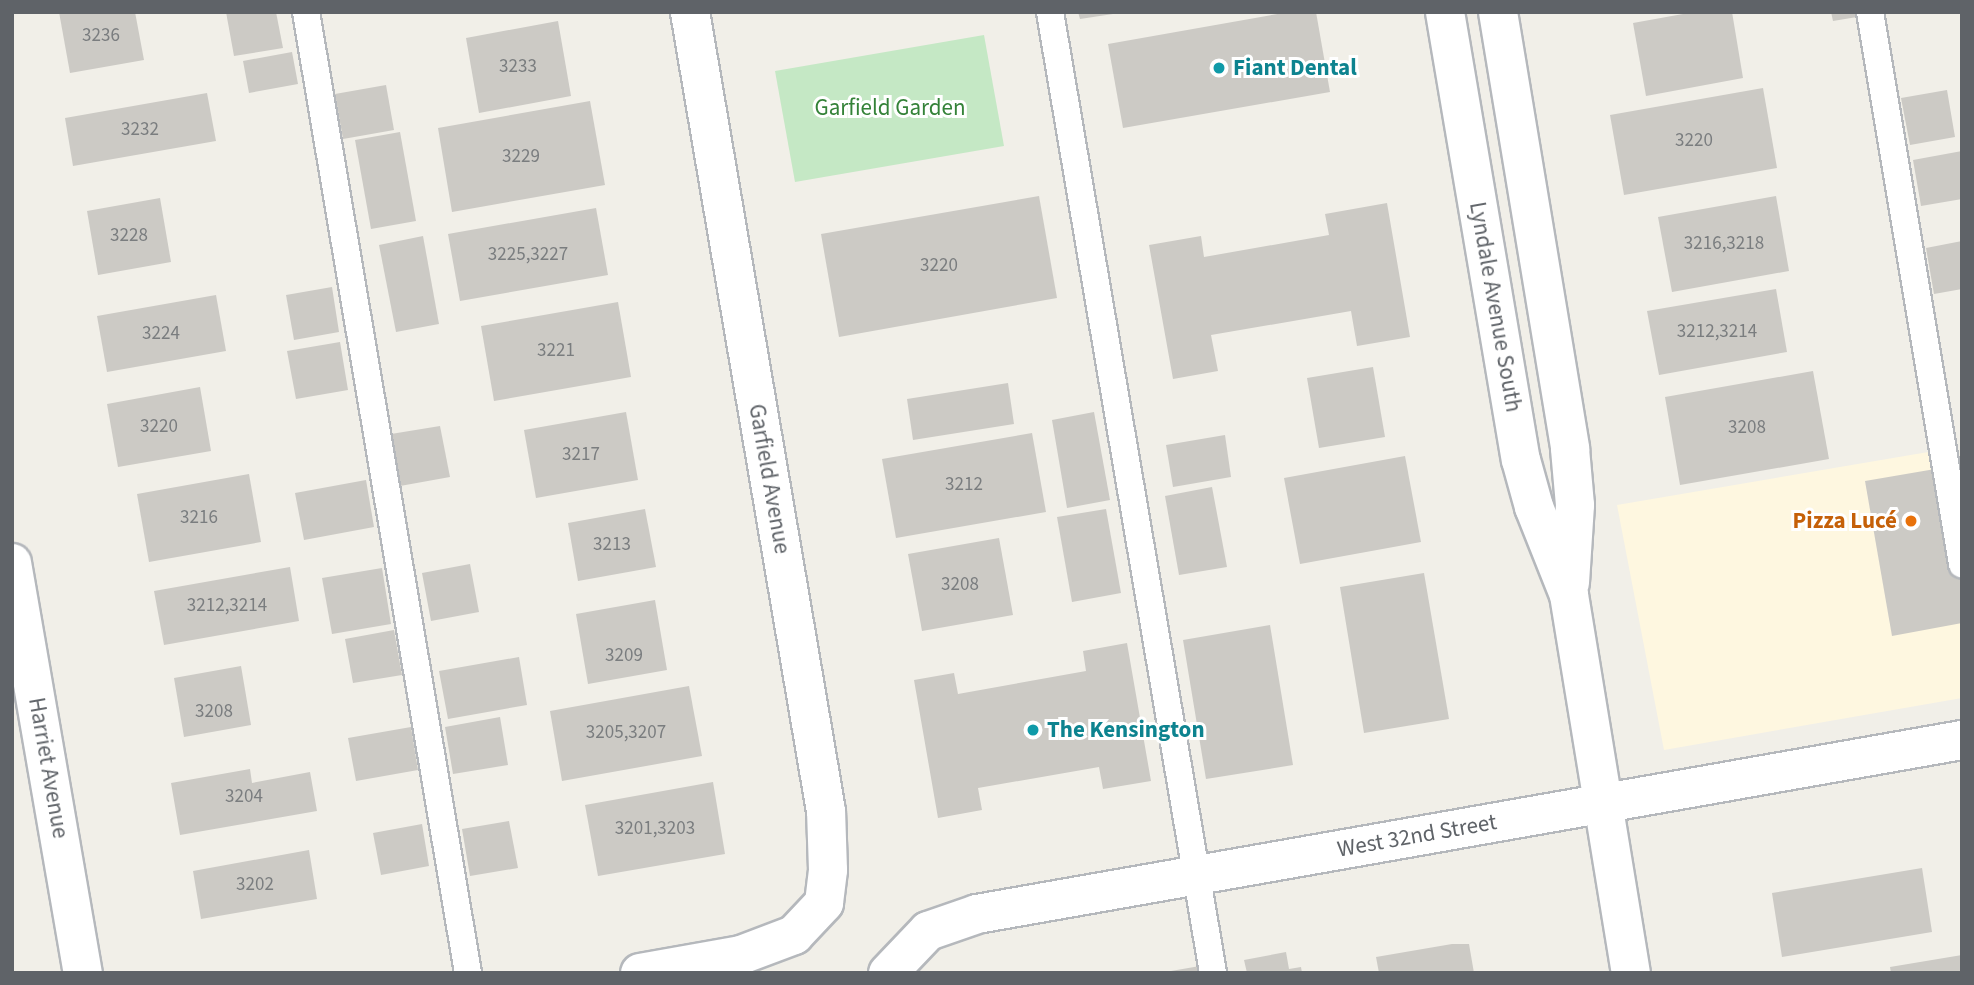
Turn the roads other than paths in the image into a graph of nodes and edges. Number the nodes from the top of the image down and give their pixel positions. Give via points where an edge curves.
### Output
1 (306, 12) edge
2 (690, 12) edge
3 (1050, 12) edge
4 (1445, 12) edge
5 (1498, 12) edge
6 (1870, 12) edge
7 (12, 563) edge
8 (1962, 564) edge
9 (1569, 596) junction
10 (1962, 740) edge
11 (1605, 803) junction
12 (1195, 875) junction
13 (889, 971) edge
14 (83, 973) edge
15 (468, 973) edge
16 (640, 973) edge
17 (1213, 973) edge
18 (1631, 973) edge

1 - 15 lane
2 - 16 street, Garfield Avenue via 826,811 824,903 794,936 741,955
3 - 12 lane
4 - 9 street, Lyndale Avenue South via 1521,460
5 - 9 street, Lyndale Avenue South via 1571,459 1575,505
6 - 8 lane
7 - 14 street, Harriet Avenue
9 - 11 street, Lyndale Avenue South
10 - 11 street, West 32nd Street
11 - 12 street, West 32nd Street
11 - 18 street, Lyndale Avenue South
12 - 13 street, West 32nd Street via 977,914 928,931
12 - 17 lane

